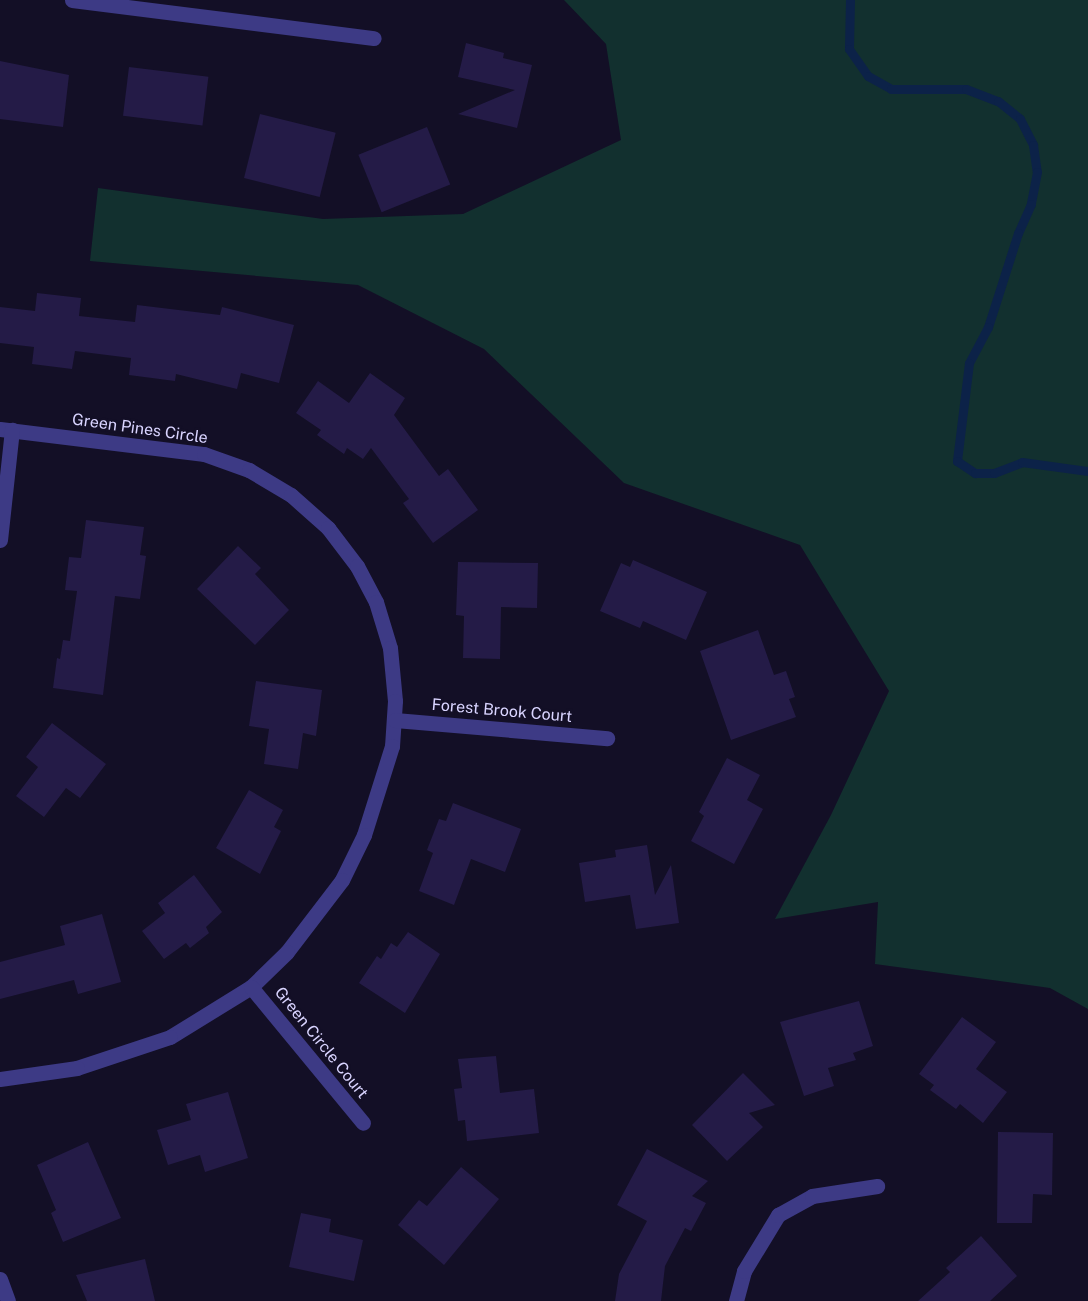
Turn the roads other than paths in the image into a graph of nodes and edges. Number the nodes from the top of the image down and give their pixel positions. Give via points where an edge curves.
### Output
1 (72, 0) edge
2 (374, 38) dead end
3 (6, 430) edge
4 (0, 540) edge
5 (395, 720) junction
6 (607, 738) dead end
7 (251, 987) junction
8 (0, 1079) edge
9 (363, 1123) dead end
10 (877, 1186) dead end
11 (0, 1279) edge
12 (8, 1301) edge
13 (736, 1301) edge

1 - 2 street
3 - 4 street
3 - 5 street, Green Pines Circle via 204,454 249,470 291,495 328,528 357,566 376,602 390,648
5 - 6 street, Forest Brook Court
5 - 7 street, Green Pines Circle via 381,787 342,880 314,922
7 - 8 street, Green Pines Circle via 170,1037 124,1054 77,1068
7 - 9 street, Green Circle Court
10 - 13 street via 812,1196 778,1215 744,1271
11 - 12 street

